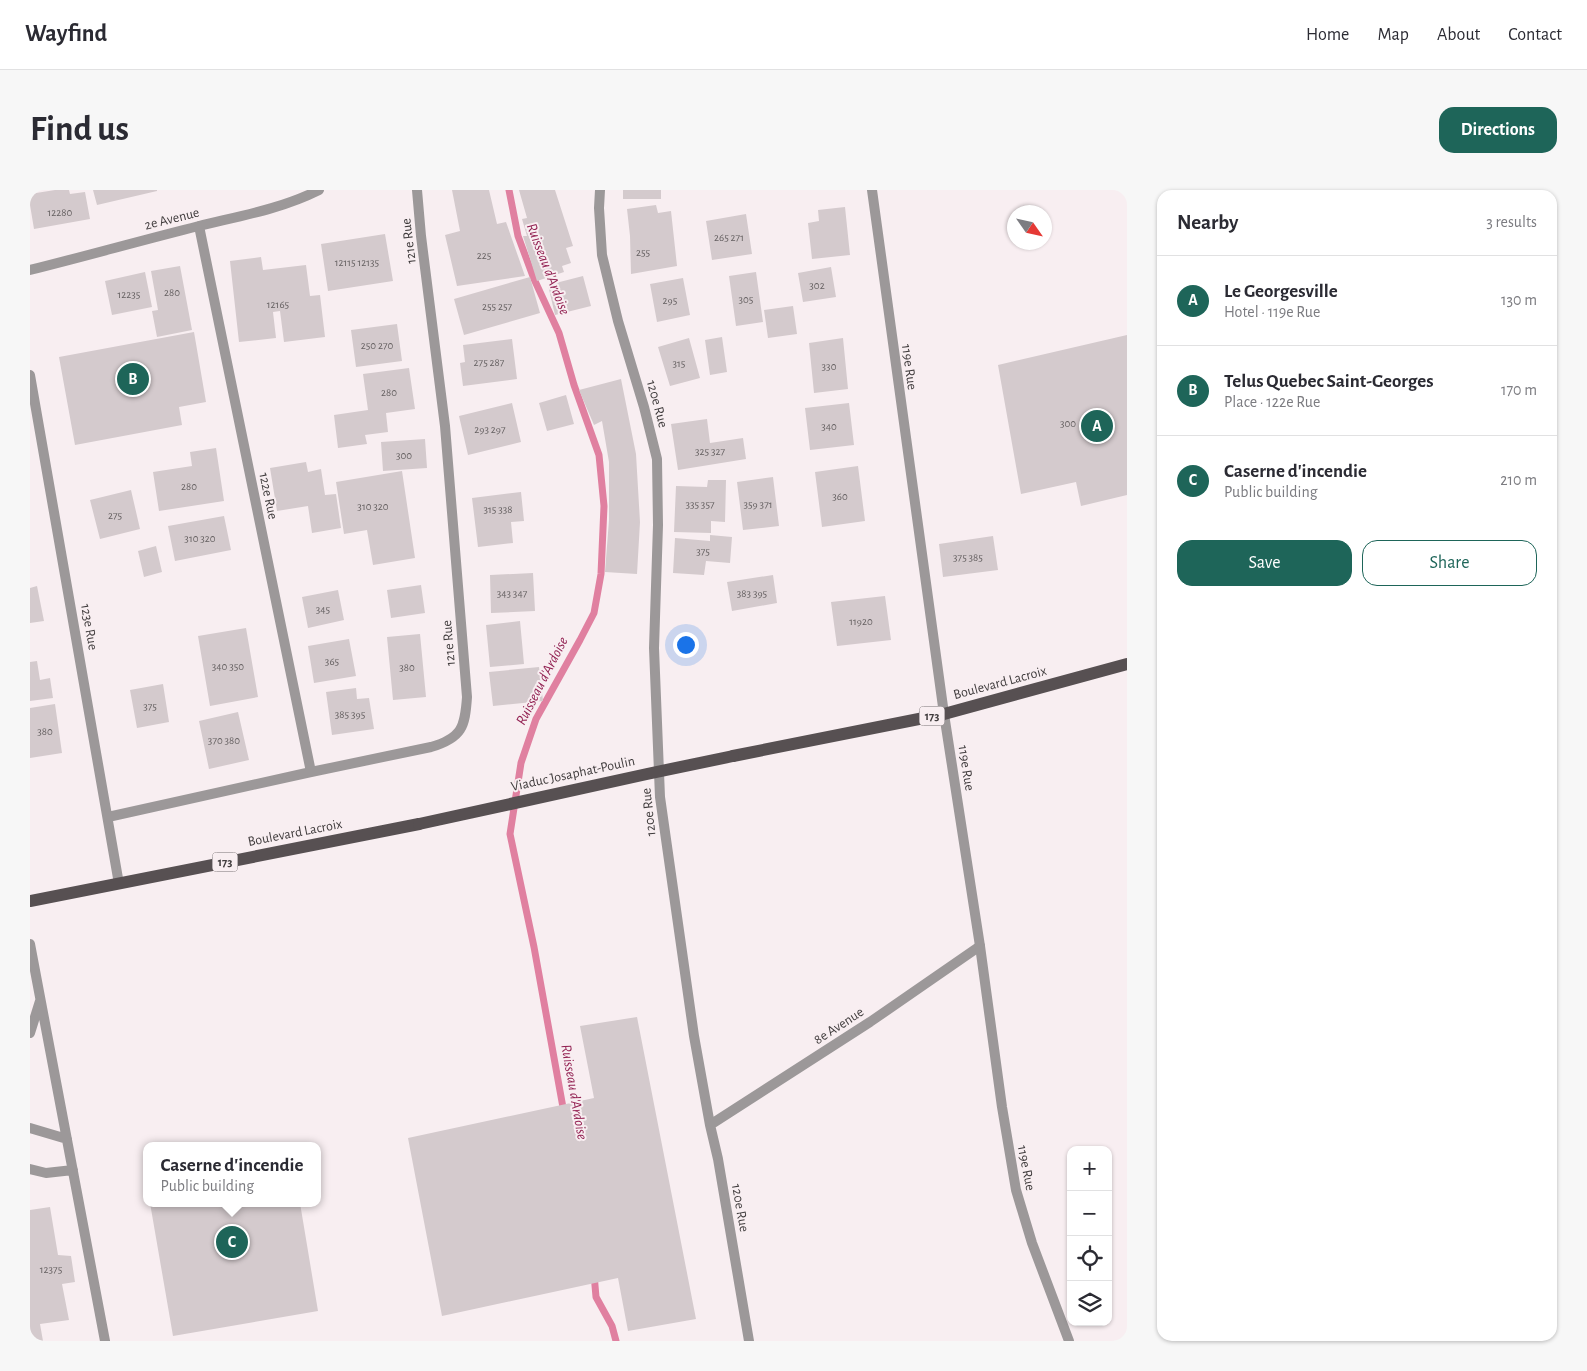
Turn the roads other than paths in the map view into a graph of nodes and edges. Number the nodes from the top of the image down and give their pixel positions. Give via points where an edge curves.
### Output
1 (319, 190) edge
2 (417, 190) edge
3 (600, 190) edge
4 (872, 190) edge
5 (199, 226) junction
6 (30, 270) edge
7 (30, 375) edge
8 (1127, 664) edge
9 (944, 714) junction
10 (733, 756) joint
11 (311, 772) junction
12 (108, 818) junction
13 (420, 824) joint
14 (119, 884) junction
15 (30, 901) edge
16 (30, 944) edge
17 (980, 946) junction
18 (41, 998) junction
19 (30, 1034) edge
20 (710, 1124) junction
21 (30, 1128) edge
22 (67, 1139) junction
23 (30, 1169) edge
24 (73, 1170) junction
25 (105, 1341) edge
26 (749, 1341) edge
27 (1069, 1341) edge

1 - 5 street, 2e Avenue via 263,211
2 - 11 street, 121e Rue via 445,426 467,697 465,719 457,734 444,743
3 - 20 street, 120e Rue via 602,255 657,459 654,648 660,797 694,1036
4 - 9 street, 119e Rue
5 - 6 street, 2e Avenue
5 - 11 street, 122e Rue
7 - 12 street, 123e Rue
8 - 9 main road, Boulevard Lacroix / 173
9 - 10 main road, Boulevard Lacroix / 173
9 - 17 street, 119e Rue
10 - 13 main road, Viaduc Josaphat-Poulin / 173, bridge
11 - 12 street, 121e Rue
12 - 14 street, 123e Rue
13 - 14 main road, Boulevard Lacroix / 173
14 - 15 main road, Boulevard Lacroix / 173
16 - 18 street
17 - 20 street, 8e Avenue via 870,1022
17 - 27 street, 119e Rue via 1016,1190
18 - 19 street
18 - 22 street
20 - 26 street, 120e Rue
21 - 22 street
22 - 24 street
23 - 24 street via 46,1173
24 - 25 street

